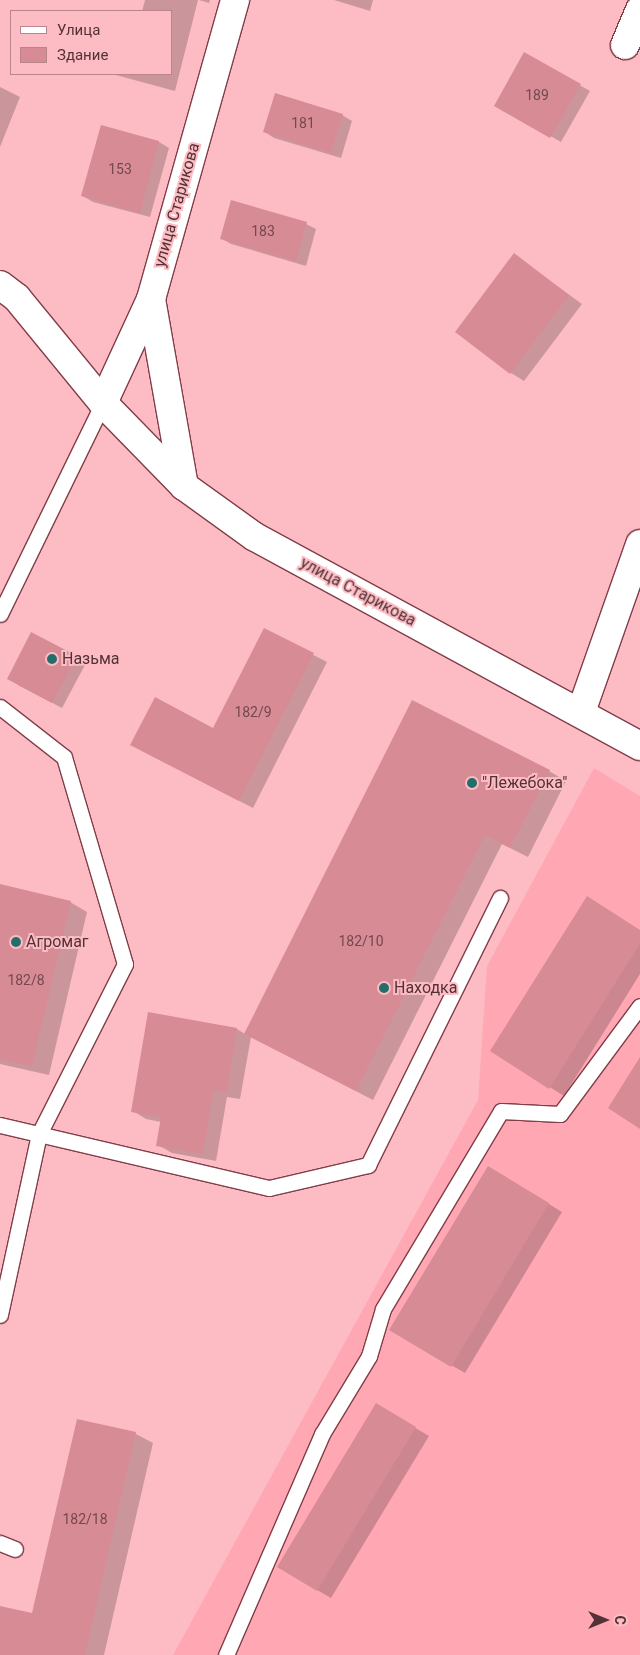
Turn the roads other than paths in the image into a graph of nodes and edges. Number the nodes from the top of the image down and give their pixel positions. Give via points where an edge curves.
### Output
1 (234, 0) edge
2 (640, 10) edge
3 (625, 45) dead end
4 (0, 285) edge
5 (151, 299) junction
6 (103, 404) junction
7 (184, 486) junction
8 (640, 544) edge
9 (0, 614) edge
10 (0, 707) edge
11 (581, 712) junction
12 (640, 746) edge
13 (500, 898) dead end
14 (640, 1006) edge
15 (0, 1125) edge
16 (39, 1134) junction
17 (0, 1315) edge
18 (0, 1542) edge
19 (15, 1549) dead end
20 (226, 1655) edge

1 - 5 street, улица Старикова
2 - 3 street
4 - 6 street, улица Старикова via 18,298
5 - 6 street, улица Старикова
5 - 7 street
6 - 7 street, улица Старикова
6 - 9 lane
7 - 11 street, улица Старикова via 255,537
8 - 11 street
10 - 16 lane via 64,757 125,964
11 - 12 street, улица Старикова
13 - 16 lane via 368,1166 269,1188
14 - 20 lane via 560,1114 501,1111 383,1309 369,1356 322,1434
15 - 16 lane
16 - 17 lane
18 - 19 lane

